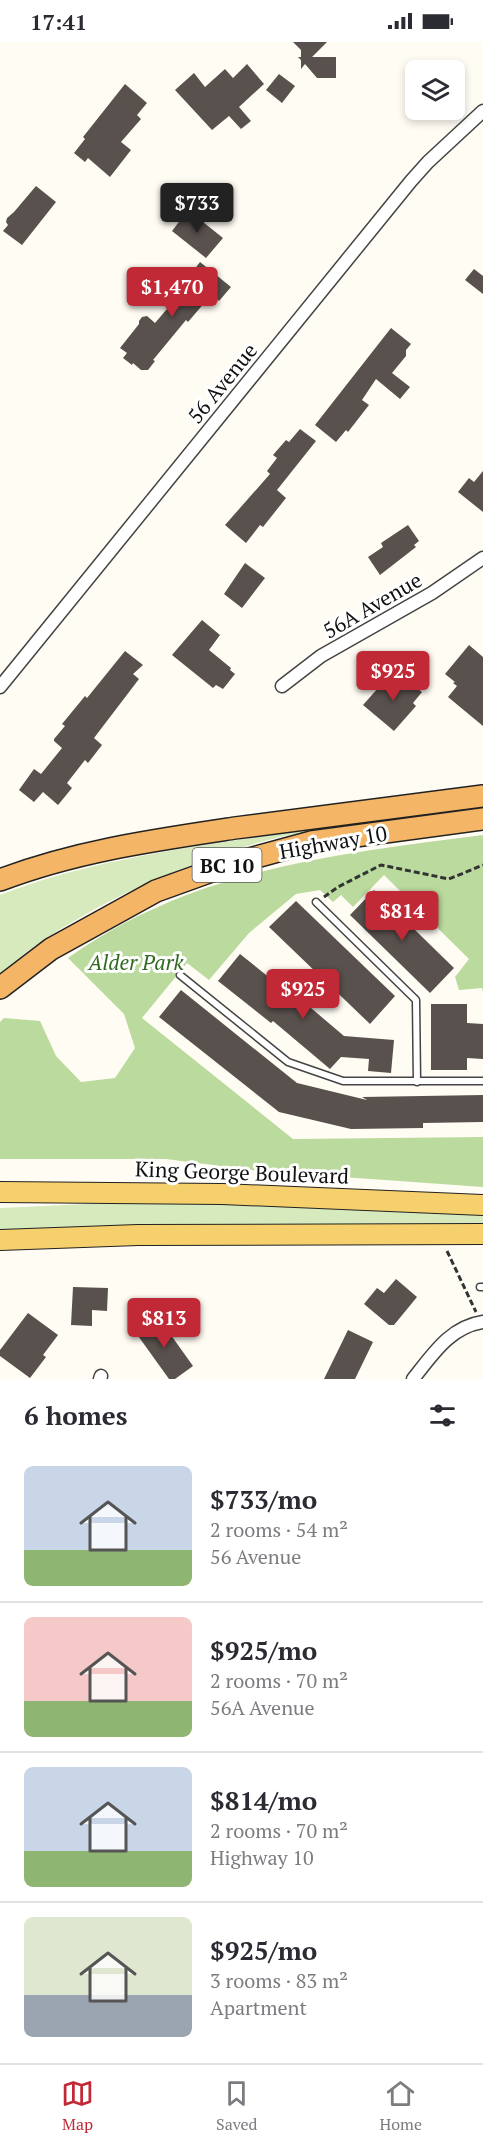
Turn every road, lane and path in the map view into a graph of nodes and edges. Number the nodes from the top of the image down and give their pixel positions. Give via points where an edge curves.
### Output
1 (483, 111) edge
2 (483, 558) edge
3 (282, 686) dead end
4 (0, 687) edge
5 (483, 796) edge
6 (483, 819) edge
7 (483, 865) edge
8 (0, 880) edge
9 (324, 897) dead end
10 (316, 902) dead end
11 (180, 975) dead end
12 (0, 988) edge
13 (483, 1081) edge
14 (417, 1082) junction
15 (0, 1192) edge
16 (483, 1204) edge
17 (483, 1234) edge
18 (0, 1240) edge
19 (447, 1251) dead end
20 (480, 1317) edge
21 (413, 1379) edge

1 - 4 street, 56 Avenue via 417,175
2 - 3 street, 56A Avenue via 432,594 321,656
5 - 8 highway, Highway 10 / BC 10 via 152,840 33,867
6 - 12 highway, Highway 10 / BC 10 via 311,842 220,868 156,891 90,926
7 - 9 path via 449,879 381,865
10 - 14 lane via 416,1000
11 - 14 lane via 288,1062 342,1080
13 - 14 lane
15 - 16 main road, King George Boulevard via 222,1194
17 - 18 main road via 138,1235
19 - 20 path
20 - 21 street via 446,1339

